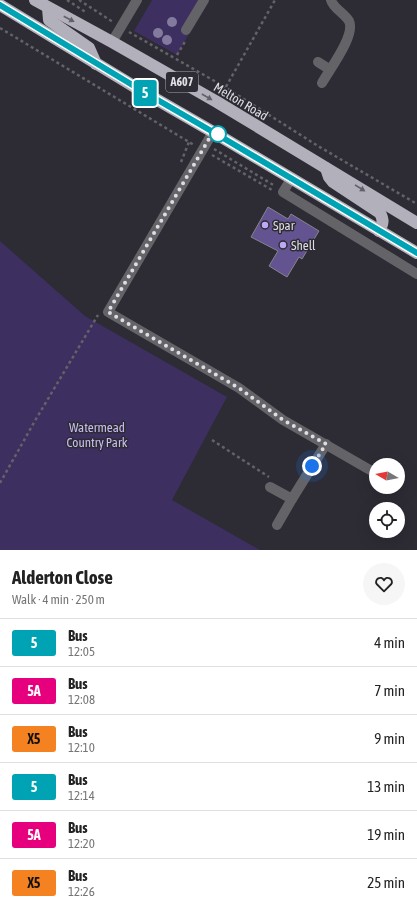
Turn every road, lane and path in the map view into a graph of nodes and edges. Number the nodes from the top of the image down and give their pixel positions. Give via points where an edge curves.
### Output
1 (35, 0) edge
2 (79, 0) edge
3 (137, 0) edge
4 (204, 0) edge
5 (275, 0) edge
6 (331, 0) edge
7 (0, 5) edge
8 (48, 8) junction
9 (0, 28) edge
10 (121, 28) junction
11 (186, 30) dead end
12 (112, 42) junction
13 (318, 62) dead end
14 (96, 64) junction
15 (329, 69) junction
16 (322, 83) dead end
17 (226, 87) junction
18 (216, 102) junction
19 (213, 132) junction
20 (202, 150) junction
21 (326, 168) junction
22 (291, 179) junction
23 (283, 192) junction
24 (417, 204) edge
25 (356, 217) junction
26 (417, 223) edge
27 (347, 230) junction
28 (379, 231) junction
29 (417, 253) edge
30 (417, 274) edge
31 (212, 440) dead end
32 (326, 444) junction
33 (369, 469) edge
34 (272, 484) joint
35 (292, 499) junction
36 (277, 525) dead end

1 - 8 highway, Melton Road / A607
2 - 10 path
3 - 10 street
4 - 11 street
5 - 17 path
6 - 15 street via 332,4 346,16 350,32
7 - 14 highway, A607
8 -> 12 highway, Melton Road / A607
8 - 14 highway via 49,20 89,48
9 - 20 path
10 - 12 street
10 - 17 path
12 -> 18 highway, Melton Road / A607
13 - 15 street
14 - 19 highway, A607
15 - 16 street
17 - 18 path
17 - 24 path via 318,146
18 - 21 highway, Melton Road / A607
19 - 20 street
19 - 22 highway, A607
20 - 23 path via 282,195
20 - 32 street via 108,312 239,388 283,420
21 -> 26 highway, Melton Road / A607
21 - 28 highway via 330,180 380,213 383,223
22 - 23 street
22 - 25 highway, A607
23 - 27 street
25 - 27 street
25 - 28 highway, A607
27 - 30 street
28 - 29 highway, A607
31 - 34 path
32 - 33 street
32 - 35 street
34 - 35 street
35 - 36 street

